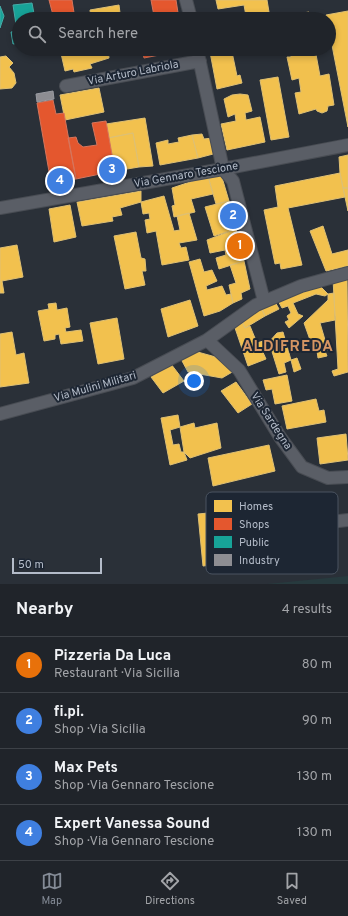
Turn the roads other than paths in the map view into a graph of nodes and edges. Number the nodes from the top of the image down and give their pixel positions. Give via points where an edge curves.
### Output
1 (186, 0) edge
2 (189, 12) edge
3 (194, 56) edge
4 (198, 56) edge
5 (66, 86) dead end
6 (348, 145) edge
7 (223, 169) junction
8 (0, 208) edge
9 (348, 273) edge
10 (264, 301) junction
11 (207, 340) junction
12 (0, 414) edge
13 (348, 477) edge
14 (348, 520) edge
15 (338, 521) edge

1 - 2 street
3 - 5 street, Via Arturo Labriola
4 - 7 street, Via Arturo Labriola
6 - 7 street, Via Gennaro Tescione
7 - 8 street, Via Gennaro Tescione
7 - 10 street via 234,181
9 - 10 street, Via Mulini Militari via 301,286
10 - 11 street, Via Mulini Militari
11 - 12 street, Via Mulini Militari via 133,378
11 - 13 street, Via Sardegna via 239,370 280,437 302,467 328,478
14 - 15 street

